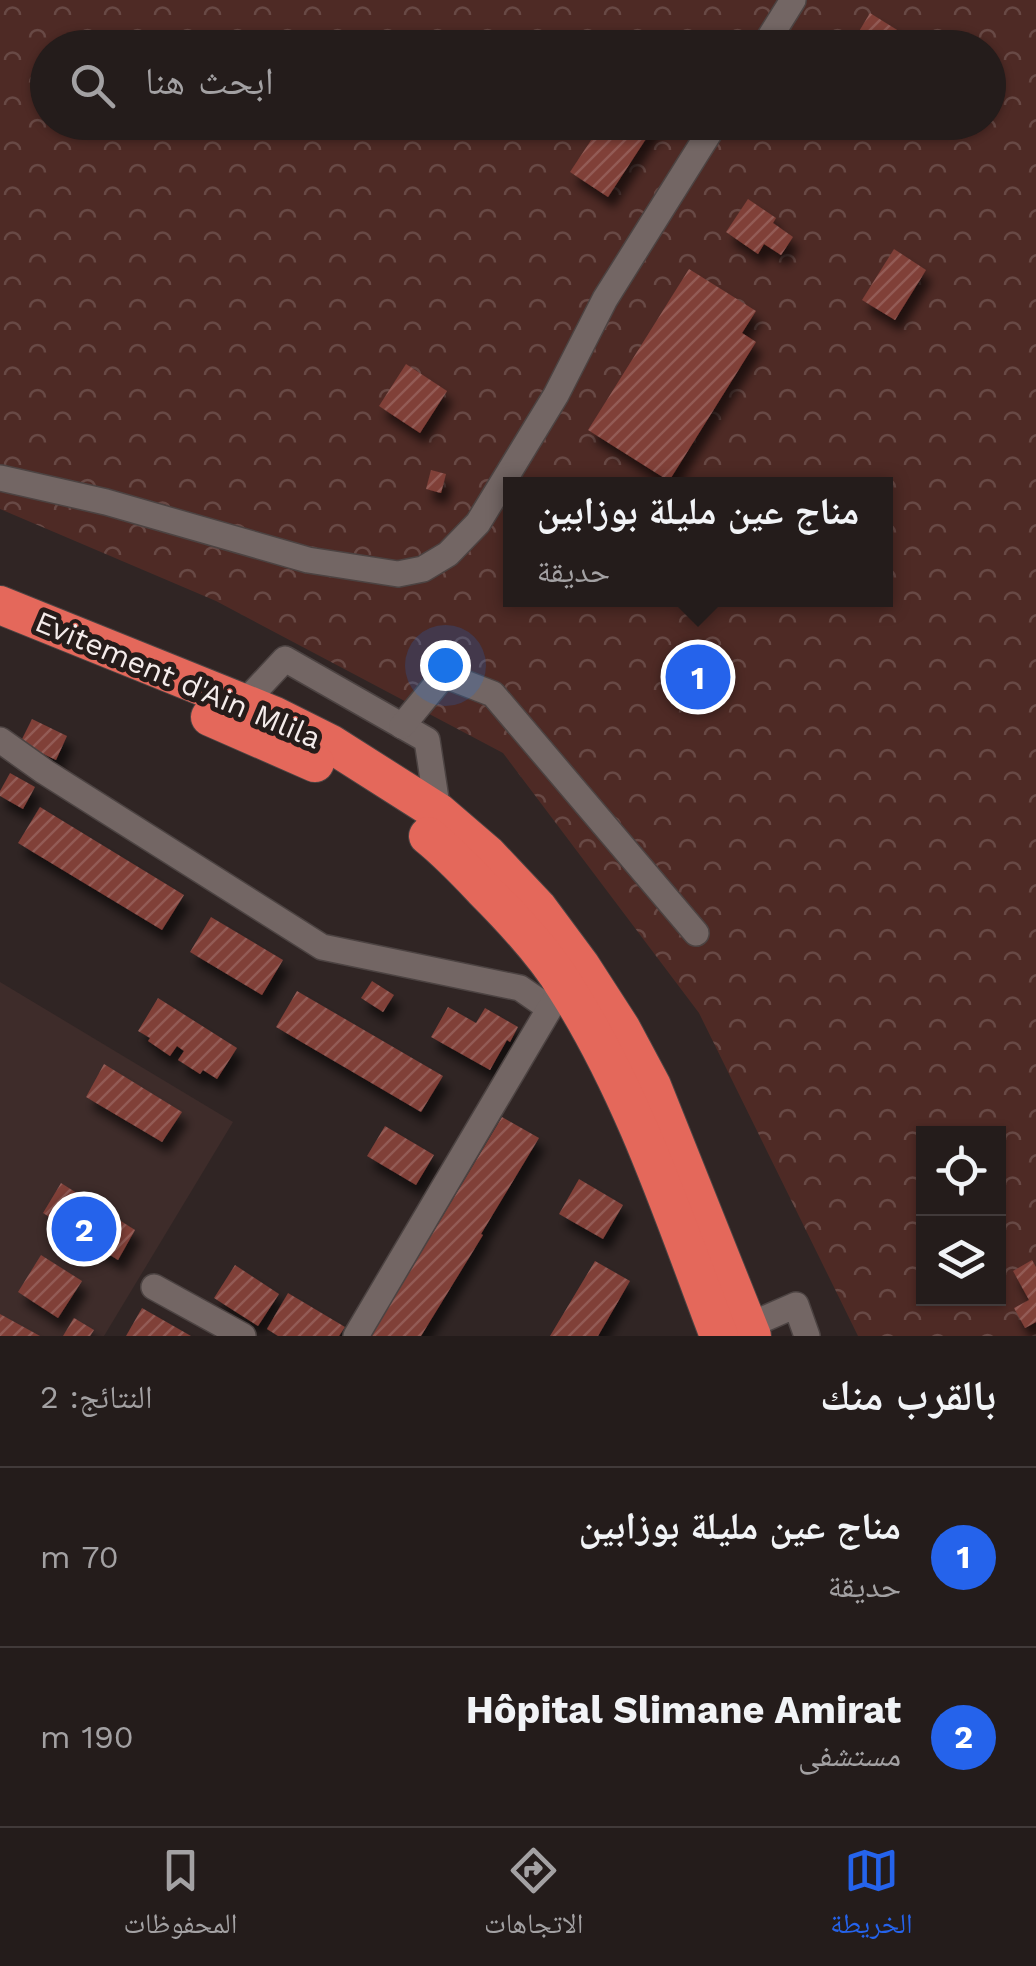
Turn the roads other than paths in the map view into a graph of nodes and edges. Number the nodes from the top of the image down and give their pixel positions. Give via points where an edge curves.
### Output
1 (792, 0) edge
2 (774, 30) edge
3 (705, 140) edge
4 (506, 477) edge
5 (0, 478) edge
6 (503, 482) edge
7 (0, 605) edge
8 (0, 630) edge
9 (243, 704) junction
10 (402, 726) junction
11 (0, 740) edge
12 (438, 812) junction
13 (696, 933) dead end
14 (557, 997) junction
15 (154, 1287) dead end
16 (740, 1333) edge
17 (242, 1336) edge
18 (356, 1336) edge
19 (807, 1336) edge

1 - 2 street
3 - 4 street
5 - 6 street via 308,560 398,574 448,554 478,523
7 - 9 highway, Evitement d'Ain Mlila
8 - 14 highway, Evitement d'Ain Mlila via 299,756 390,806 510,916
9 - 10 street via 285,660
9 - 12 highway, Evitement d'Ain Mlila via 331,744
10 - 12 street via 427,740
10 - 13 street via 444,675 493,694
11 - 14 street via 322,947
12 - 16 highway, Evitement d'Ain Mlila via 538,908 622,1028 652,1086
14 - 16 highway, Evitement d'Ain Mlila via 600,1047
14 - 18 street
15 - 17 street
16 - 19 street via 796,1305

